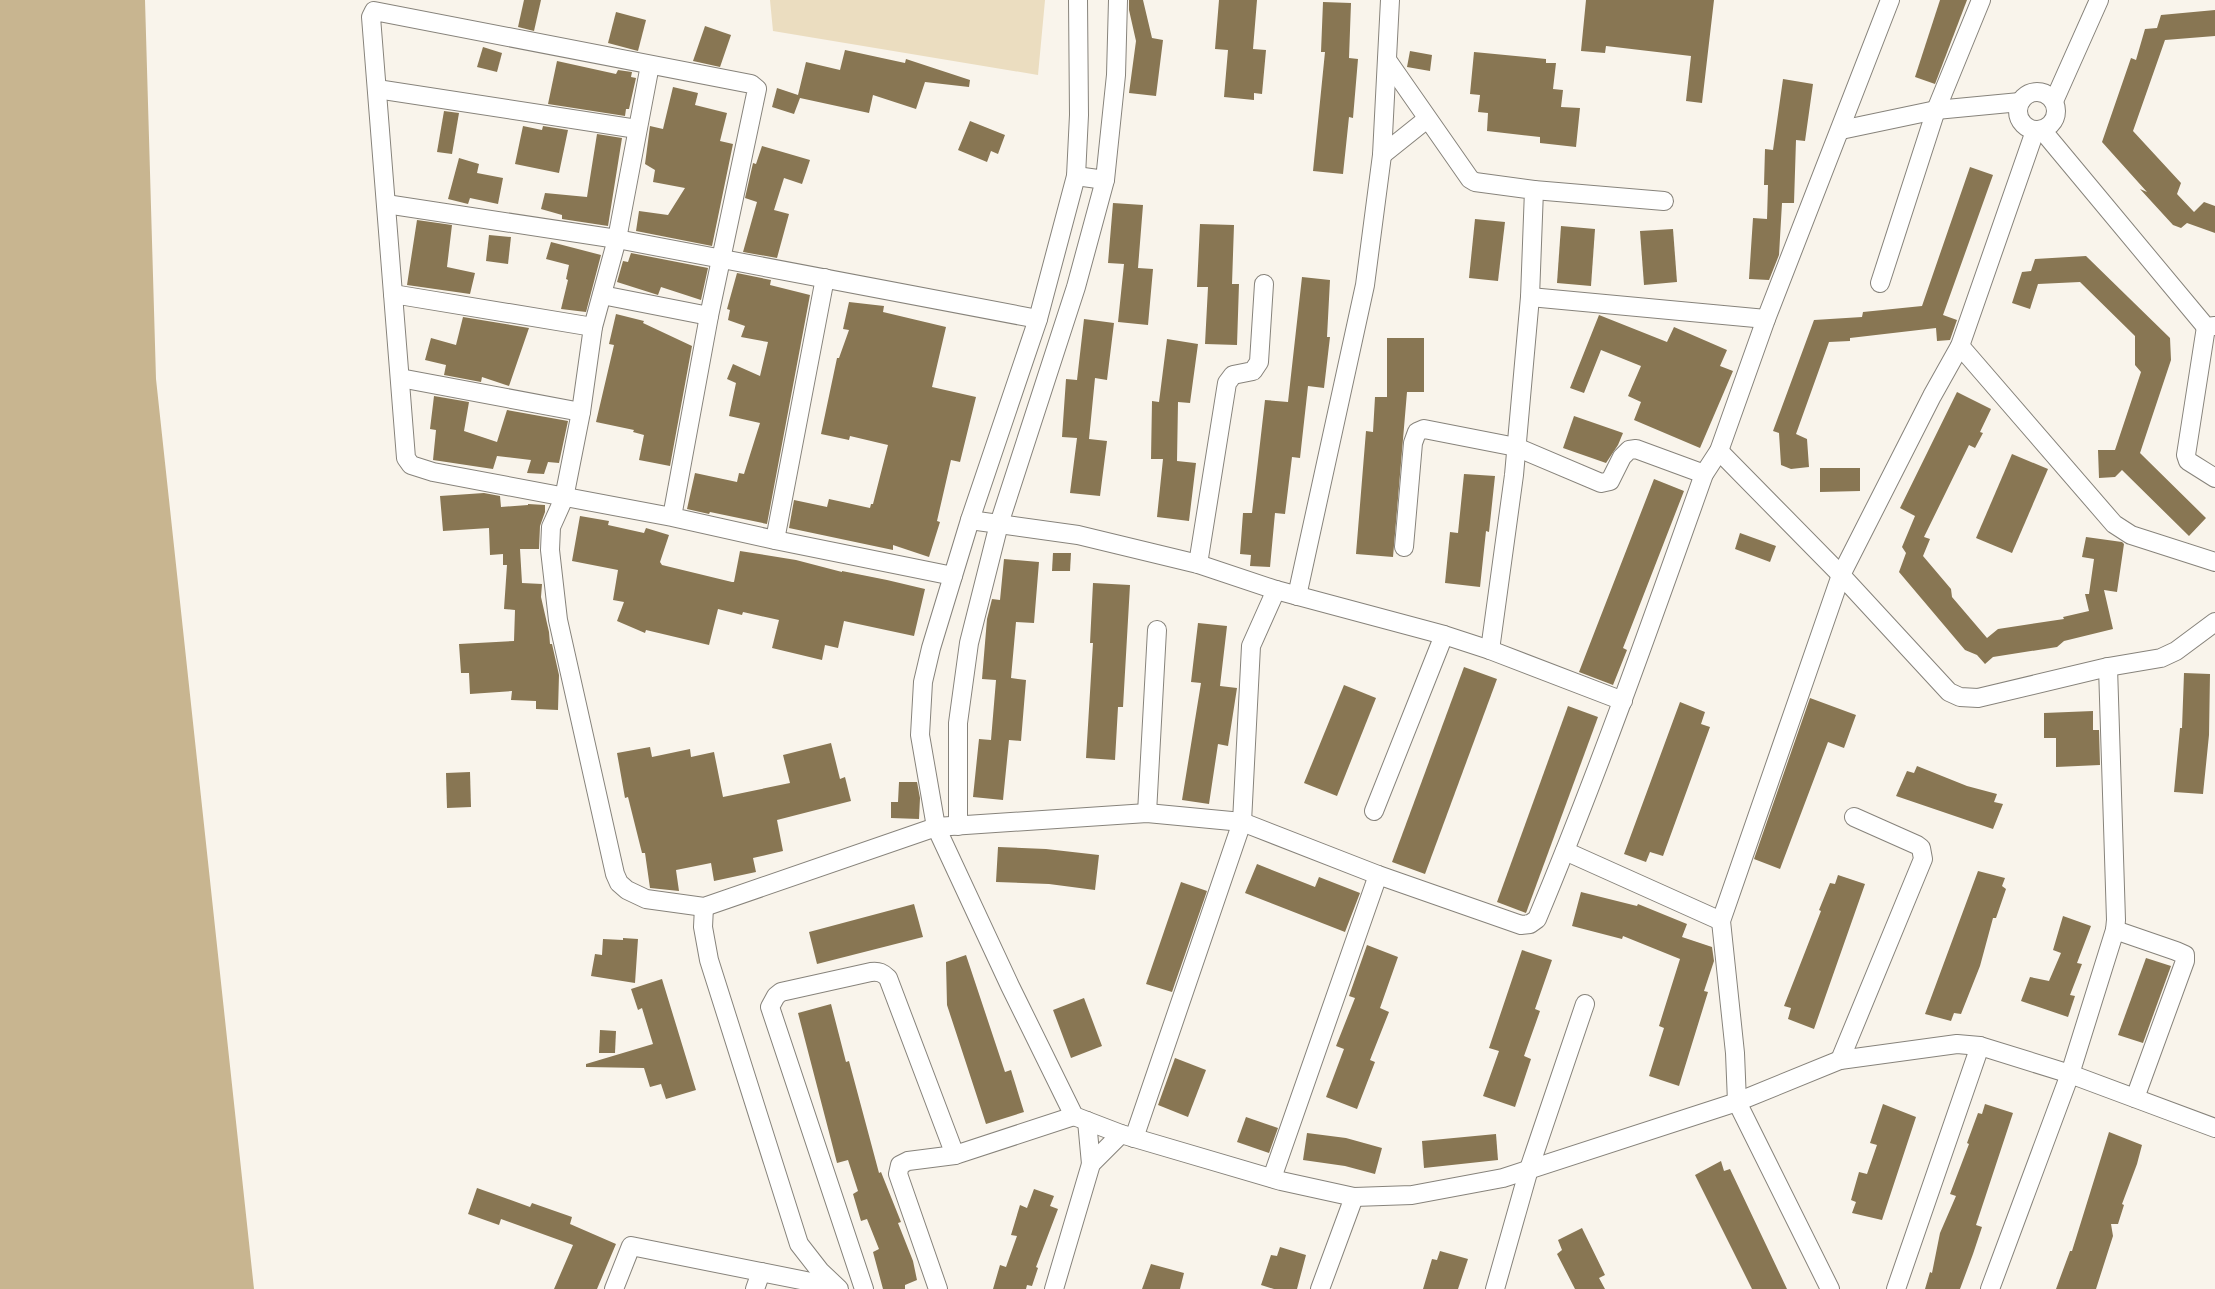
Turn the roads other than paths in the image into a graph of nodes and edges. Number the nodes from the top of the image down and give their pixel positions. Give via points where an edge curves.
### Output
1 (1078, 0) edge
2 (1118, 0) edge
3 (1390, 0) edge
4 (1890, 0) edge
5 (1981, 0) edge
6 (2099, 0) edge
7 (1387, 60) junction
8 (650, 65) junction
9 (377, 89) junction
10 (2054, 101) junction
11 (2020, 102) junction
12 (1936, 110) junction
13 (1427, 119) junction
14 (638, 129) junction
15 (1841, 130) junction
16 (2039, 130) junction
17 (1382, 155) junction
18 (1076, 176) junction
19 (1105, 180) junction
20 (1534, 190) junction
21 (1664, 201) dead end
22 (386, 204) junction
23 (617, 239) junction
24 (720, 259) junction
25 (825, 278) junction
26 (1264, 284) dead end
27 (1880, 284) dead end
28 (393, 294) junction
29 (602, 295) junction
30 (1530, 297) junction
31 (709, 316) junction
32 (1038, 319) junction
33 (1766, 319) junction
34 (593, 327) junction
35 (2211, 327) edge
36 (1960, 346) junction
37 (400, 378) junction
38 (581, 412) junction
39 (1516, 447) junction
40 (1719, 451) junction
41 (1704, 474) junction
42 (2215, 478) edge
43 (564, 498) junction
44 (672, 517) junction
45 (970, 520) junction
46 (999, 524) junction
47 (775, 540) junction
48 (1404, 547) dead end
49 (2215, 562) edge
50 (1197, 564) junction
51 (1840, 575) junction
52 (953, 576) junction
53 (1276, 590) junction
54 (1297, 596) junction
55 (2215, 622) edge
56 (1157, 630) dead end
57 (1444, 635) junction
58 (1490, 650) junction
59 (2108, 667) junction
60 (1623, 701) junction
61 (1374, 812) dead end
62 (1147, 813) junction
63 (1854, 817) dead end
64 (1242, 822) junction
65 (958, 826) junction
66 (936, 827) junction
67 (1565, 851) junction
68 (1378, 875) junction
69 (704, 907) junction
70 (1720, 921) junction
71 (2115, 930) junction
72 (1585, 1004) dead end
73 (1980, 1046) junction
74 (1840, 1060) junction
75 (2070, 1074) junction
76 (2135, 1098) junction
77 (1737, 1102) junction
78 (1080, 1118) junction
79 (2215, 1128) edge
80 (1128, 1136) junction
81 (955, 1155) junction
82 (1090, 1164) junction
83 (1529, 1169) junction
84 (1272, 1178) junction
85 (1354, 1197) junction
86 (758, 1280) edge
87 (837, 1288) edge
88 (615, 1289) edge
89 (864, 1289) edge
90 (938, 1289) edge
91 (1054, 1289) edge
92 (1320, 1289) edge
93 (1495, 1289) edge
94 (1830, 1289) edge
95 (1896, 1289) edge
96 (1990, 1289) edge

1 - 18 street
2 - 19 street via 1116,75
3 - 7 street
4 - 15 street
5 - 12 street
6 - 10 street
7 - 13 street
7 - 17 street
8 - 9 street via 374,11 371,15
8 - 14 street
8 - 24 street via 750,84 757,89
9 - 14 street
9 - 22 street
10 - 11 street via 2048,95 2033,92
10 - 16 street via 2055,119
11 - 12 street
11 - 16 street via 2020,120 2026,128
12 - 15 street
12 - 27 street
13 - 17 street
13 - 20 street via 1470,179
14 - 23 street
15 - 33 street
16 - 35 street
16 - 36 street
17 - 54 street via 1365,285
18 - 19 street
18 - 32 street
19 - 46 street via 1076,287
20 - 21 street
20 - 30 street
22 - 23 street
22 - 28 street
23 - 24 street
23 - 29 street
24 - 25 street
24 - 31 street
25 - 32 street
25 - 47 street
26 - 50 street via 1258,363 1253,370 1233,375 1227,383
28 - 34 street
28 - 37 street
29 - 31 street
29 - 34 street
30 - 33 street
30 - 39 street
31 - 44 street
32 - 45 street
33 - 40 street
34 - 38 street
35 - 42 street via 2186,455 2188,461
36 - 49 street via 2114,524 2131,535
36 - 51 street
37 - 38 street
37 - 43 street via 406,458 411,465
38 - 43 street
39 - 41 street via 1602,483 1610,482 1622,457 1636,449
39 - 48 street via 1424,429 1417,432
39 - 58 street
40 - 41 street
40 - 51 street
41 - 60 street
43 - 44 street
43 - 69 street via 551,527 558,620 615,874 627,890 646,899
44 - 47 street
45 - 46 street
45 - 52 street
46 - 50 street via 1078,535
46 - 65 street via 969,643 960,711
47 - 52 street
50 - 53 street
51 - 59 street via 1949,692 1960,697 1978,698
51 - 70 street
52 - 66 street via 923,682 921,706 920,735
53 - 54 street
53 - 64 street via 1251,646
54 - 57 street
55 - 59 street via 2161,658
56 - 62 street
57 - 58 street
57 - 61 street
58 - 60 street
59 - 71 street
60 - 67 street
62 - 64 street
62 - 65 street
63 - 74 street via 1917,845 1923,859
64 - 68 street
64 - 80 street
65 - 66 street
66 - 69 street
66 - 78 street via 1010,987
67 - 68 street via 1537,919 1530,924 1521,925
67 - 70 street
68 - 84 street
69 - 87 street via 709,960 799,1244
70 - 77 street
71 - 75 street
71 - 76 street via 2176,951 2186,960
72 - 83 street
73 - 74 street via 1957,1044
73 - 75 street
73 - 95 street
74 - 77 street
75 - 76 street
75 - 96 street
76 - 79 street
77 - 83 street
77 - 94 street
78 - 80 street
78 - 81 street
78 - 82 street
80 - 82 street
80 - 84 street
81 - 89 street via 888,978 881,972 872,972 776,996 770,1007
81 - 90 street via 908,1161 898,1168
82 - 91 street
83 - 85 street via 1503,1178 1412,1194
83 - 93 street
84 - 85 street
85 - 92 street
86 - 87 street
86 - 88 street via 631,1246

